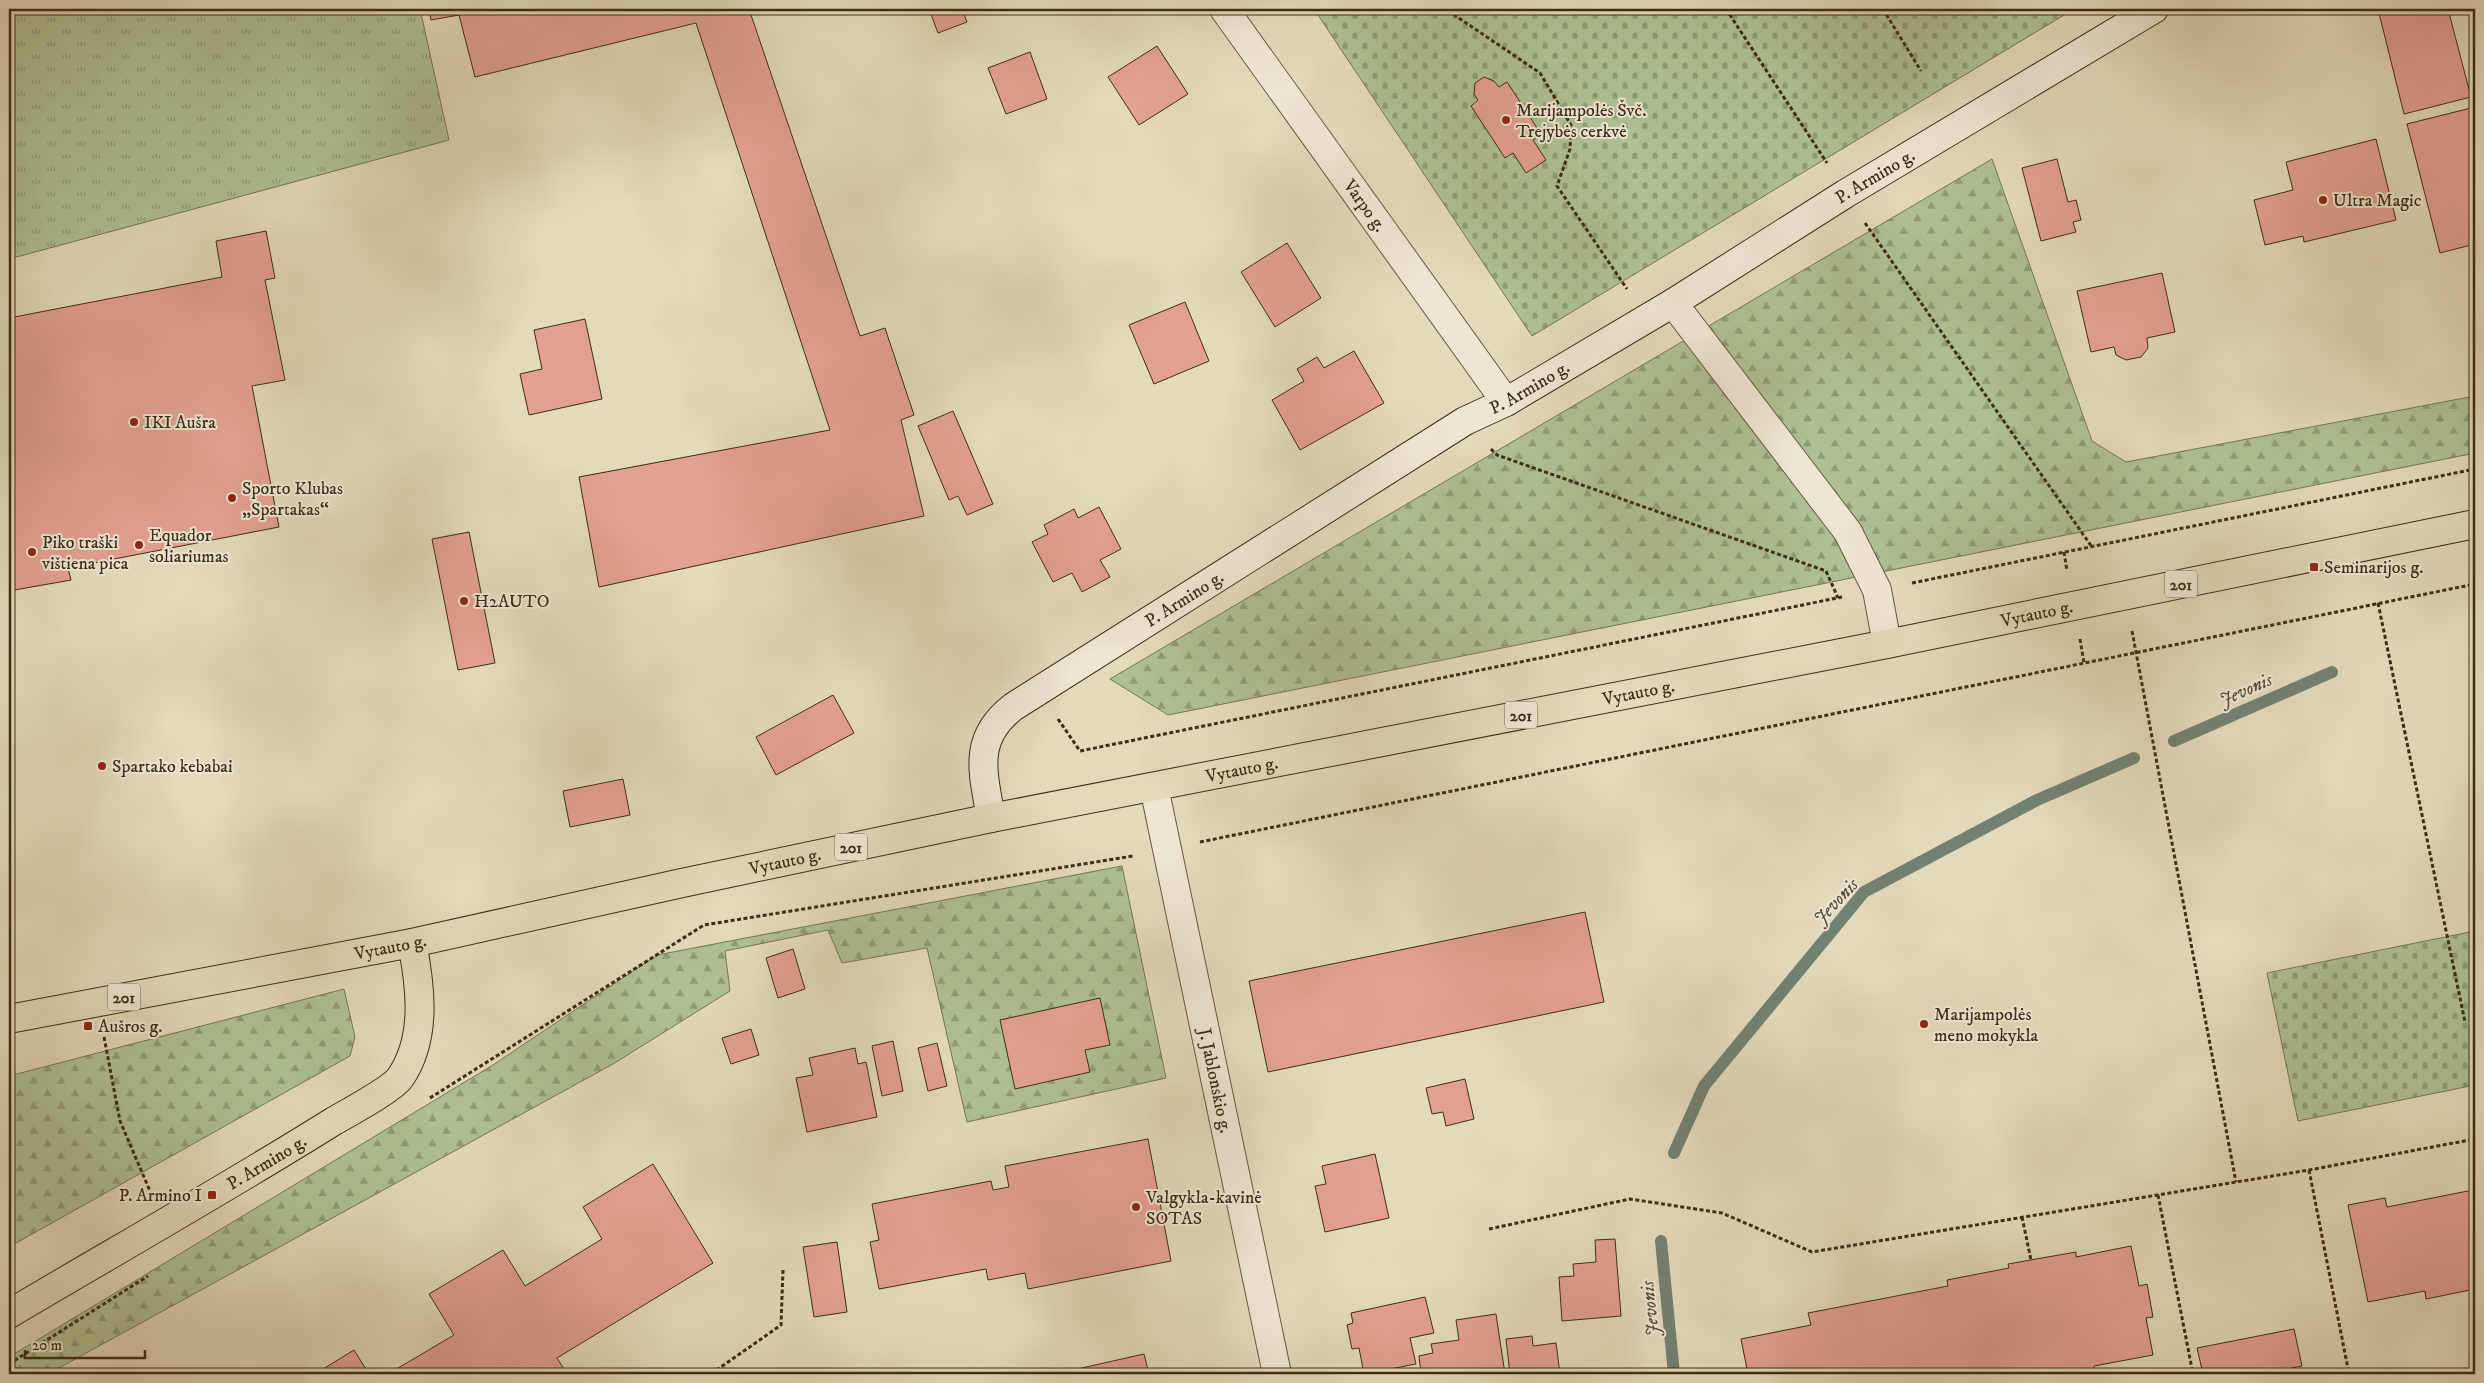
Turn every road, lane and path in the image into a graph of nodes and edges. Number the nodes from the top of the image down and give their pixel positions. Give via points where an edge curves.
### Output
1 (1224, 9) edge
2 (1450, 9) edge
3 (1726, 9) edge
4 (1883, 9) edge
5 (2154, 9) edge
6 (1921, 71) dead end
7 (1845, 194) junction
8 (1673, 304) junction
9 (1648, 319) junction
10 (1506, 402) junction
11 (1465, 422) junction
12 (2475, 469) edge
13 (2475, 524) edge
14 (2092, 547) junction
15 (1877, 590) junction
16 (2125, 596) junction
17 (1838, 598) junction
18 (2378, 603) dead end
19 (1887, 644) junction
20 (1040, 691) junction
21 (1154, 787) junction
22 (991, 818) junction
23 (412, 943) junction
24 (97, 1002) junction
25 (9, 1019) edge
26 (2465, 1022) dead end
27 (2475, 1139) edge
28 (2309, 1170) junction
29 (2236, 1182) junction
30 (2158, 1195) junction
31 (2022, 1217) junction
32 (164, 1223) junction
33 (1489, 1229) dead end
34 (2031, 1260) dead end
35 (783, 1270) dead end
36 (9, 1314) edge
37 (711, 1374) edge
38 (1277, 1374) edge
39 (2193, 1374) edge
40 (2350, 1374) edge

1 - 10 street, Varpo g.
2 - 9 path via 1540,73 1571,126 1570,149 1557,186
3 - 7 path
4 - 6 path
5 - 7 street, P. Armino g.
7 - 8 street, P. Armino g.
7 - 14 path
8 - 9 street, P. Armino g.
8 - 15 street via 1848,532
9 - 10 street, P. Armino g.
10 - 11 street, P. Armino g.
11 - 17 path via 1496,455 1826,571
11 - 20 street, P. Armino g.
12 - 14 path
13 - 16 main road, Vytauto g. / 201
14 - 15 path
15 - 17 path
15 - 19 street
16 - 19 main road, Vytauto g. / 201
16 - 29 path
17 - 20 path via 1080,751
18 - 26 path
19 - 21 main road, Vytauto g. / 201
20 - 22 street, P. Armino g. via 999,718 988,734 984,777
21 - 22 main road, Vytauto g. / 201
21 - 38 street, J. Jablonskio g.
22 - 23 main road, Vytauto g. / 201 via 691,880
23 - 24 main road, Vytauto g. / 201
23 - 32 main road, P. Armino g. via 418,978 419,1028 412,1058 399,1081
24 - 25 main road, Vytauto g. / 201
24 - 32 path via 120,1121
27 - 28 path
28 - 29 path
28 - 40 path
29 - 30 path
30 - 31 path
30 - 39 path
31 - 33 path via 1812,1252 1722,1213 1630,1199
31 - 34 path
32 - 36 main road, P. Armino g.
35 - 37 path via 781,1325

